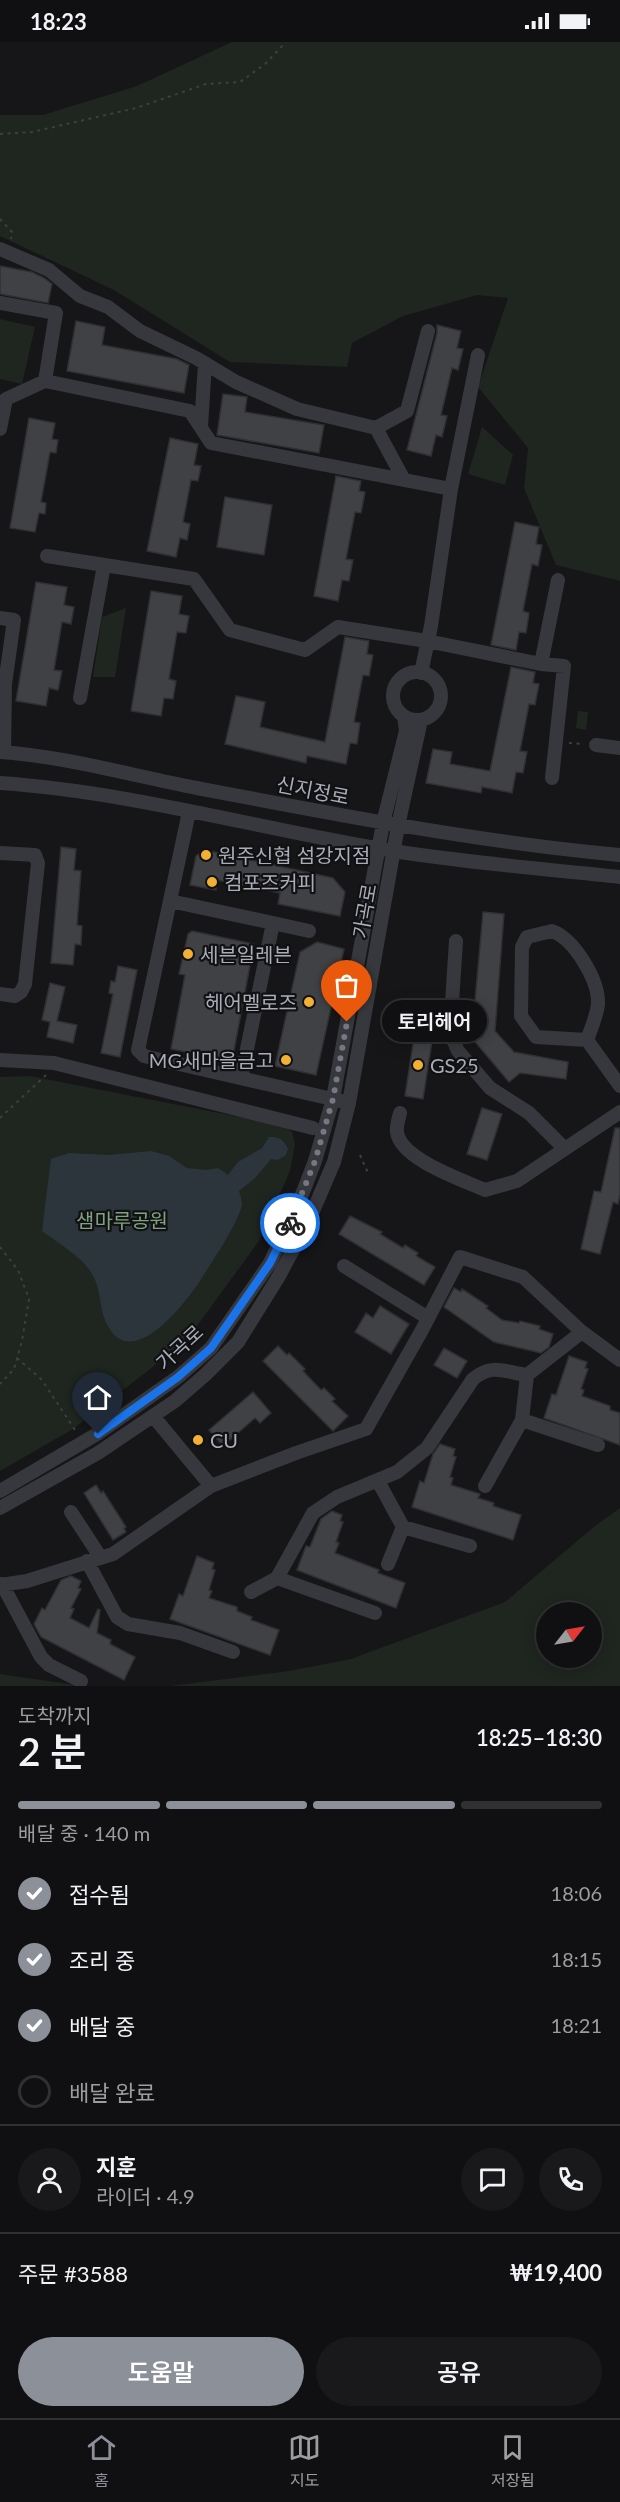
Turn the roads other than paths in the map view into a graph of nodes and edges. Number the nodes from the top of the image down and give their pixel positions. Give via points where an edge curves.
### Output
1 (4, 252) edge
2 (0, 303) edge
3 (428, 331) dead end
4 (478, 355) dead end
5 (205, 363) junction
6 (45, 381) junction
7 (201, 427) junction
8 (376, 428) junction
9 (0, 429) edge
10 (404, 480) junction
11 (451, 489) junction
12 (47, 556) dead end
13 (104, 565) junction
14 (558, 580) dead end
15 (0, 618) edge
16 (427, 641) junction
17 (541, 664) junction
18 (421, 673) junction
19 (80, 698) dead end
20 (404, 716) junction
21 (421, 720) junction
22 (596, 745) road end
23 (620, 748) edge
24 (2, 752) edge
25 (552, 778) dead end
26 (0, 783) edge
27 (189, 812) junction
28 (382, 823) junction
29 (398, 826) junction
30 (378, 848) junction
31 (394, 851) junction
32 (0, 853) edge
33 (620, 855) edge
34 (620, 877) edge
35 (170, 901) junction
36 (273, 923) junction
37 (309, 931) dead end
38 (456, 941) dead end
39 (0, 994) edge
40 (586, 1040) junction
41 (0, 1060) edge
42 (241, 1078) junction
43 (620, 1086) edge
44 (333, 1099) junction
45 (349, 1103) junction
46 (620, 1112) edge
47 (400, 1113) dead end
48 (313, 1128) dead end
49 (564, 1148) junction
50 (344, 1266) dead end
51 (428, 1318) junction
52 (582, 1332) junction
53 (620, 1360) edge
54 (527, 1375) junction
55 (153, 1416) junction
56 (522, 1420) junction
57 (598, 1445) dead end
58 (378, 1481) junction
59 (211, 1486) junction
60 (485, 1486) dead end
61 (0, 1491) edge
62 (0, 1508) edge
63 (70, 1512) dead end
64 (403, 1527) junction
65 (470, 1546) dead end
66 (94, 1559) junction
67 (388, 1564) dead end
68 (277, 1578) junction
69 (1, 1584) edge
70 (251, 1592) dead end
71 (375, 1613) dead end
72 (233, 1652) dead end
73 (81, 1681) dead end

1 - 5 street via 49,270 80,296 108,307 140,331
2 - 6 street via 56,313
3 - 8 street via 407,411
4 - 11 street
5 - 7 street
5 - 8 street via 236,382 297,409
6 - 7 street via 190,411
6 - 9 street via 6,399
7 - 10 street via 211,442
8 - 10 street
10 - 11 street
11 - 16 street
12 - 13 street
13 - 16 street via 195,579 230,630 305,650 338,627
13 - 19 street
14 - 17 street
15 - 24 street via 14,620 5,684
16 - 17 street
16 - 18 street
17 - 25 street via 564,666
18 - 20 street via 405,675 395,687 394,703
18 - 21 street via 434,680 441,694 438,708
20 - 21 street
20 - 28 street, 가곡로 via 406,731
21 - 29 street, 가곡로
22 - 23 street
24 - 28 street, 신지정로
26 - 27 street
27 - 30 street
27 - 35 street
28 - 29 street, 신지정로
28 - 30 street, 가곡로
29 - 31 street, 가곡로
29 - 33 street, 신지정로 via 533,847
30 - 31 street
30 - 44 street, 가곡로
31 - 34 street
31 - 45 street, 가곡로
32 - 39 street via 35,855 38,863 25,984 15,996
35 - 36 street
35 - 42 street via 138,1050 144,1056
36 - 37 street
36 - 42 street
38 - 49 street via 450,1033 458,1051 490,1088 529,1113
40 - 40 street via 536,1037 520,1016 522,947 527,937 552,930 561,934 590,974 598,1003
40 - 43 street
41 - 48 street via 54,1063
42 - 44 street
44 - 45 street
44 - 61 street, 가곡로 via 315,1161 288,1228 270,1263 211,1348 178,1377 98,1434
45 - 55 street, 가곡로 via 334,1162 310,1218 238,1342 205,1375
46 - 49 street
47 - 49 street via 397,1132 414,1156 486,1190 517,1182
50 - 51 street
51 - 52 street via 460,1257 523,1277
51 - 59 street via 366,1429
52 - 53 street
52 - 54 street
54 - 56 street
54 - 58 street via 490,1368 480,1373 427,1448 397,1472
55 - 59 street
55 - 62 street, 가곡로 via 98,1453
56 - 57 street
56 - 60 street
58 - 64 street
58 - 68 street via 337,1497 313,1513
59 - 66 street via 113,1554
63 - 66 street
64 - 65 street
64 - 67 street
66 - 69 street via 31,1580
66 - 72 street via 117,1617 128,1624 180,1633
68 - 70 street
68 - 71 street
69 - 73 street via 41,1657

